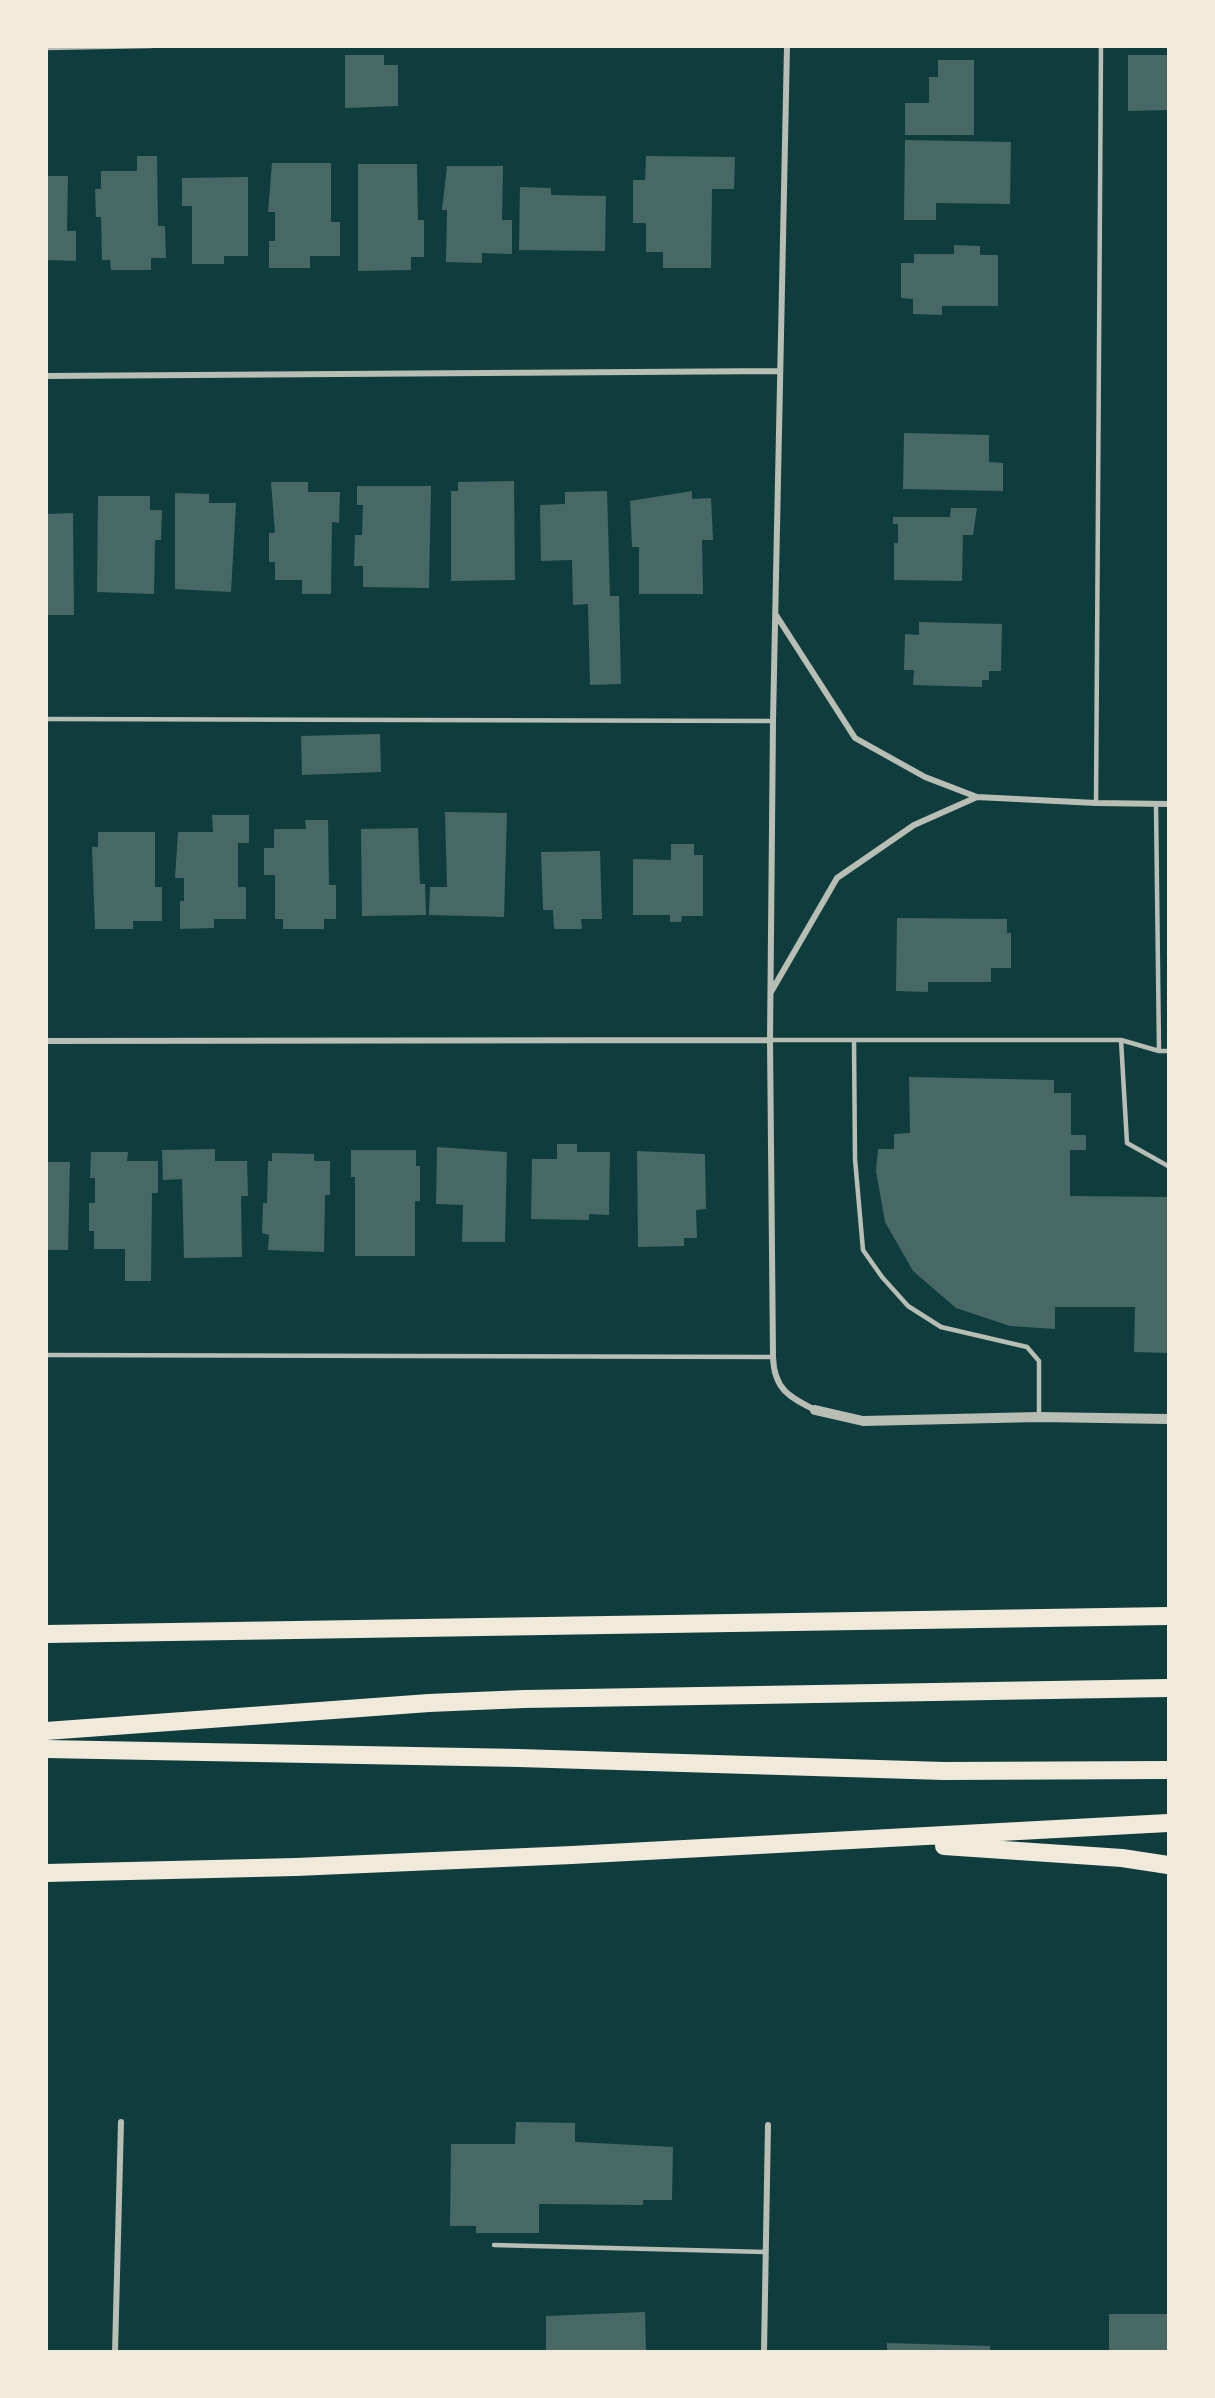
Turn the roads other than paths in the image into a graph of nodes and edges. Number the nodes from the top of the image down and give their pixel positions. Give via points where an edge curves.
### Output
1 (151, 46) edge
2 (787, 46) edge
3 (1101, 46) edge
4 (46, 48) edge
5 (780, 371) junction
6 (46, 376) edge
7 (776, 614) junction
8 (46, 719) edge
9 (773, 720) junction
10 (977, 797) junction
11 (1096, 803) junction
12 (1168, 804) edge
13 (1156, 805) junction
14 (770, 994) junction
15 (770, 1040) junction
16 (854, 1040) junction
17 (1121, 1040) junction
18 (46, 1041) edge
19 (1159, 1051) junction
20 (1168, 1051) edge
21 (1168, 1166) edge
22 (46, 1355) edge
23 (773, 1357) junction
24 (815, 1410) joint
25 (1039, 1417) junction
26 (1168, 1419) edge
27 (1168, 1616) edge
28 (46, 1634) edge
29 (1168, 1688) edge
30 (46, 1731) edge
31 (46, 1749) edge
32 (1168, 1770) edge
33 (1168, 1823) edge
34 (837, 1842) junction
35 (1168, 1865) edge
36 (46, 1873) edge
37 (121, 2122) dead end
38 (768, 2125) dead end
39 (494, 2245) dead end
40 (765, 2252) junction
41 (115, 2352) edge
42 (764, 2352) edge

1 - 4 lane
2 - 5 street
3 - 11 lane
5 - 6 street
5 - 7 street
7 - 9 street
7 - 10 street via 855,738 925,777
8 - 9 lane
9 - 14 street
10 - 11 street
10 - 14 street via 914,825 837,878
11 - 13 street
12 - 13 street
13 - 19 lane
14 - 15 street
15 - 16 lane
15 - 18 street
15 - 23 street
16 - 17 lane
16 - 25 lane via 855,1159 863,1250 908,1306 941,1327 1027,1347 1039,1361
17 - 19 lane
17 - 21 lane via 1127,1143
19 - 20 lane
22 - 23 lane
23 - 24 street via 773,1375 789,1397
24 - 25 street via 863,1421
25 - 26 street
27 - 28 highway
29 - 30 highway via 524,1699
31 - 32 highway via 944,1771
33 - 34 highway
34 - 35 highway via 996,1849
34 - 36 highway via 307,1867
37 - 41 street
38 - 40 street
39 - 40 lane
40 - 42 street

